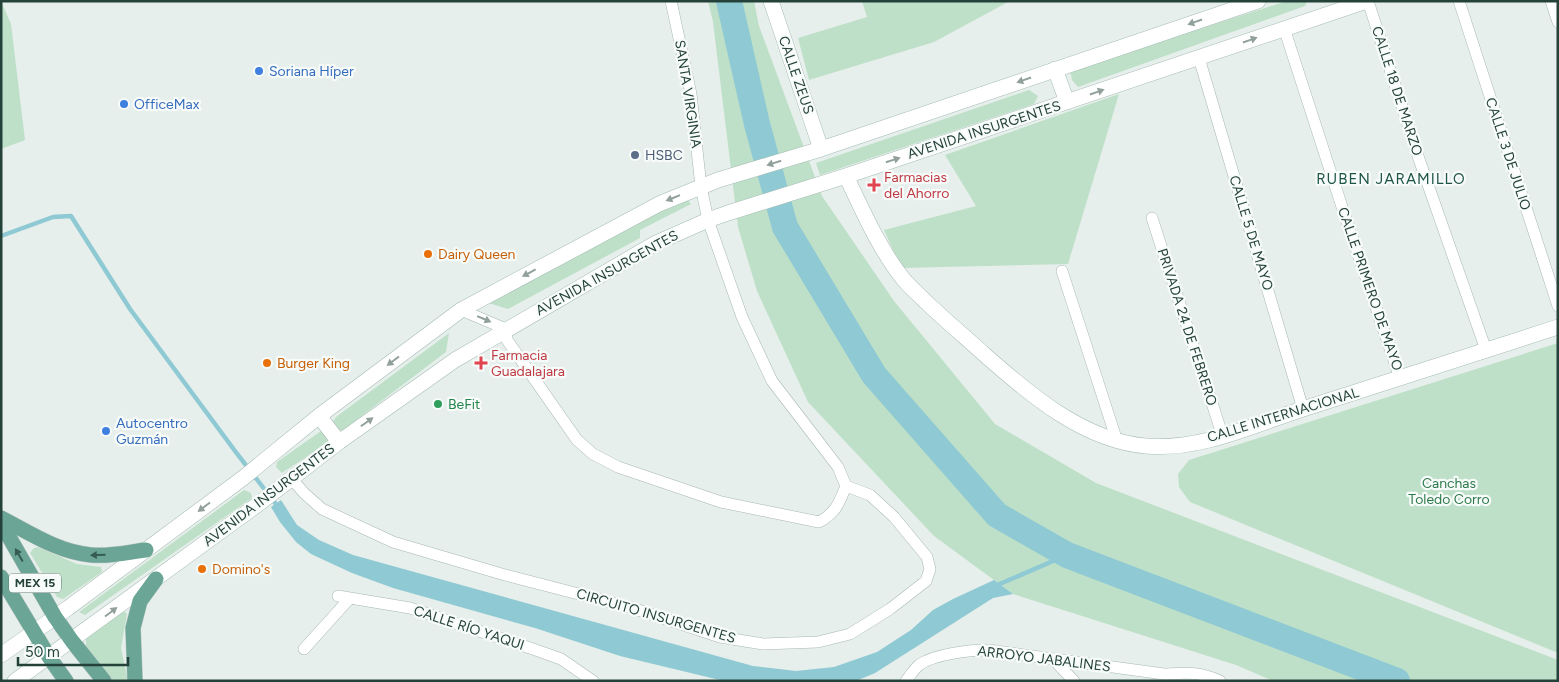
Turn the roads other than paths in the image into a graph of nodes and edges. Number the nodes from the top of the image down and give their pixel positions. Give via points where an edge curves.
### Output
1 (671, 1) edge
2 (771, 1) edge
3 (1258, 1) edge
4 (1368, 1) edge
5 (1459, 1) edge
6 (1551, 1) edge
7 (1344, 5) edge
8 (1558, 22) edge
9 (1284, 28) junction
10 (1199, 58) junction
11 (1055, 69) junction
12 (1067, 102) junction
13 (821, 149) junction
14 (846, 176) junction
15 (702, 187) junction
16 (1152, 218) dead end
17 (708, 220) junction
18 (1062, 271) dead end
19 (1558, 306) edge
20 (461, 310) junction
21 (1558, 327) edge
22 (506, 329) junction
23 (1486, 350) junction
24 (1400, 378) junction
25 (1304, 409) junction
26 (319, 416) junction
27 (1223, 437) junction
28 (1117, 441) junction
29 (339, 442) junction
30 (289, 481) junction
31 (846, 486) junction
32 (1, 518) edge
33 (1, 523) edge
34 (146, 550) junction
35 (1, 577) edge
36 (156, 579) junction
37 (338, 596) dead end
38 (350, 598) junction
39 (55, 617) junction
40 (34, 632) junction
41 (72, 641) junction
42 (304, 649) dead end
43 (1, 655) edge
44 (49, 657) junction
45 (1053, 658) junction
46 (1161, 677) edge
47 (15, 681) edge
48 (66, 681) edge
49 (104, 681) edge
50 (135, 681) edge
51 (593, 681) edge
52 (906, 681) edge
53 (1074, 681) edge
54 (1220, 681) edge

1 - 15 street, SANTA VIRGINIA via 691,94
2 - 13 main road, CALLE ZEUS
3 -> 11 main road
4 - 7 main road, AVENIDA INSURGENTES
4 - 23 street, CALLE 18 DE MARZO
5 - 19 street, CALLE 3 DE JULIO
6 - 8 street
7 - 9 main road, AVENIDA INSURGENTES
10 -> 9 main road, AVENIDA INSURGENTES
9 - 24 street, CALLE PRIMERO DE MAYO
12 -> 10 main road, AVENIDA INSURGENTES
10 - 25 street, CALLE 5 DE MAYO
11 - 12 main road
11 -> 13 main road
14 -> 12 main road, AVENIDA INSURGENTES
13 -> 15 main road
14 - 17 main road, AVENIDA INSURGENTES
14 - 28 main road, CALLE INTERNACIONAL via 876,238 905,281 1022,388 1083,428
15 - 17 street
15 -> 20 main road via 659,204
16 - 27 street, PRIVADA 24 DE FEBRERO
17 - 22 main road, AVENIDA INSURGENTES via 656,243
17 - 31 street via 742,317 772,381 838,466
18 - 28 street
20 -> 22 street
20 -> 26 main road
21 - 23 main road, CALLE INTERNACIONAL
29 -> 22 main road, AVENIDA INSURGENTES via 455,360
22 - 31 street via 507,340 577,440 593,454 618,467 721,502 818,522 830,516
23 - 24 main road, CALLE INTERNACIONAL
24 - 25 main road, CALLE INTERNACIONAL
25 - 27 main road, CALLE INTERNACIONAL
26 - 29 main road
26 -> 34 main road
27 - 28 main road, CALLE INTERNACIONAL via 1179,445 1146,446
29 - 30 main road, AVENIDA INSURGENTES
30 - 31 street, CIRCUITO INSURGENTES via 322,509 392,542 505,576 629,607 720,637 763,644 818,642 850,634 926,581 930,569 927,557 894,517 870,495
30 - 36 main road, AVENIDA INSURGENTES
34 -> 32 main road via 93,556 74,553 40,540
39 -> 33 main road, MEX 15
34 - 39 main road
35 - 40 main road, MEX 15
41 -> 36 main road, AVENIDA INSURGENTES
36 - 50 main road via 140,601 133,628
37 - 38 street, CALLE RÍO YAQUI
38 - 42 street
38 - 51 street, CALLE RÍO YAQUI via 410,608 533,649 561,659
39 - 40 main road
39 - 41 main road, MEX 15
40 - 43 main road
40 - 44 main road, MEX 15
41 - 44 main road, AVENIDA INSURGENTES
41 - 49 main road, MEX 15
44 - 47 main road, AVENIDA INSURGENTES
44 - 48 main road, MEX 15
45 - 46 street, ARROYO JABALINES
45 - 52 street, ARROYO JABALINES via 966,650 918,665
45 - 53 street
46 - 54 street, ARROYO JABALINES via 1206,674

